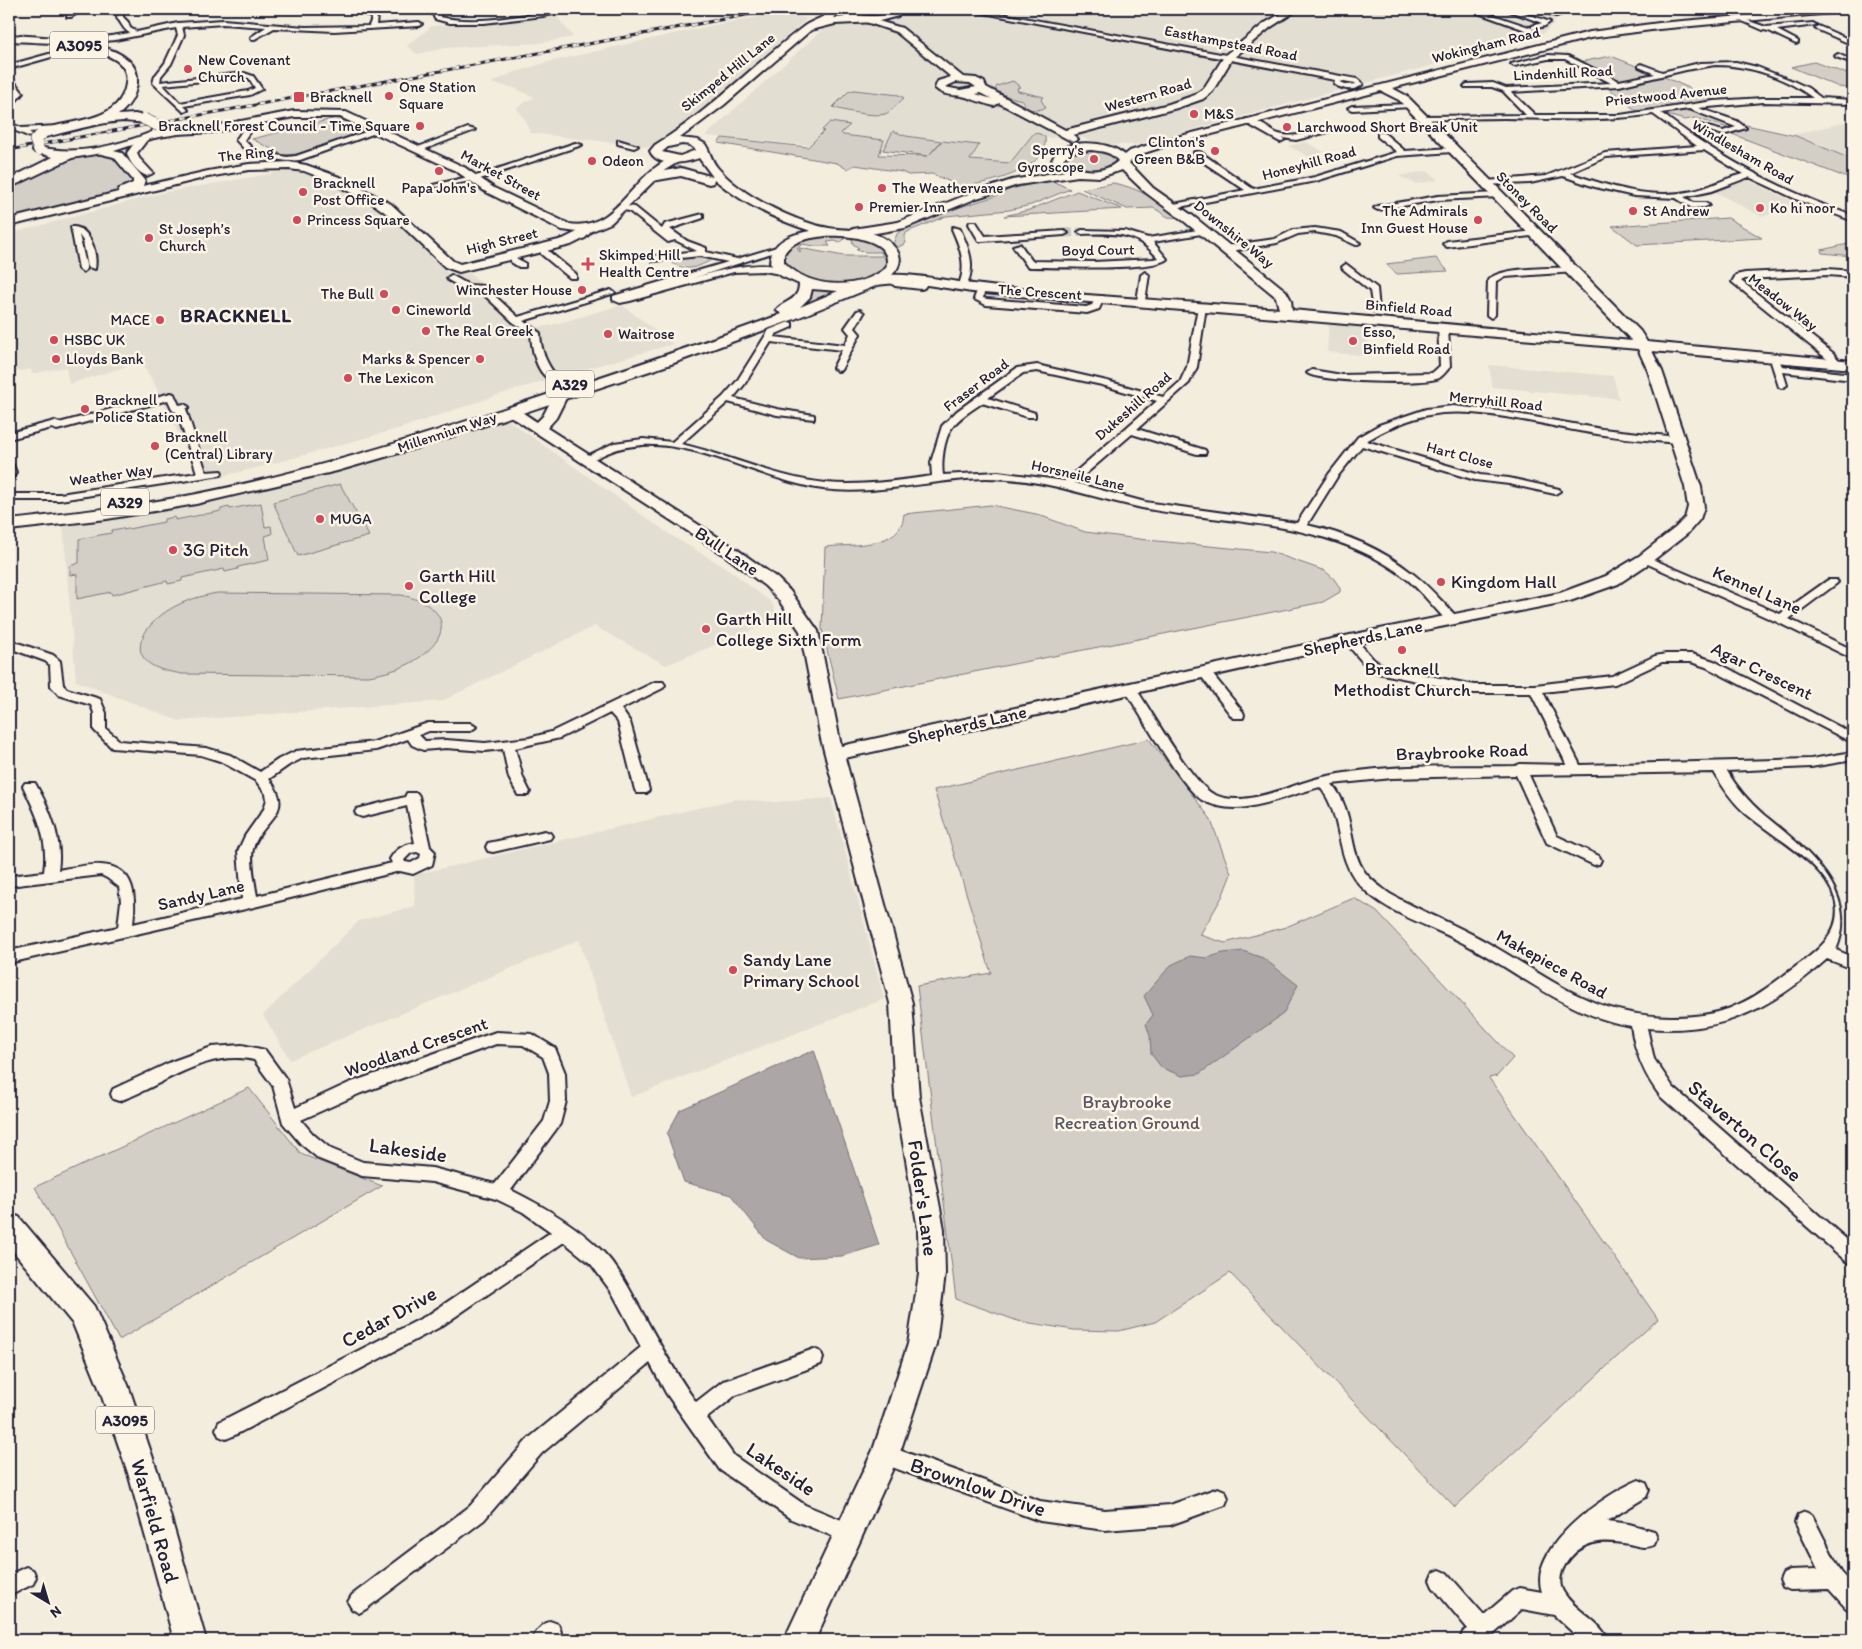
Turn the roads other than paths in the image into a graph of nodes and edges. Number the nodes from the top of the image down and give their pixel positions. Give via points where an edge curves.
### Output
1 (81, 9) edge
2 (117, 9) edge
3 (359, 9) edge
4 (438, 9) edge
5 (520, 9) edge
6 (574, 9) edge
7 (837, 9) edge
8 (966, 9) edge
9 (1296, 9) edge
10 (1470, 9) edge
11 (1506, 9) edge
12 (1538, 9) edge
13 (1850, 9) edge
14 (980, 10) edge
15 (897, 11) edge
16 (1529, 12) edge
17 (1564, 12) dead end
18 (207, 13) dead end
19 (69, 16) dead end
20 (525, 16) junction
21 (862, 19) junction
22 (1742, 19) junction
23 (1503, 20) junction
24 (203, 22) junction
25 (419, 24) dead end
26 (178, 26) junction
27 (272, 26) junction
28 (372, 27) junction
29 (1533, 28) joint
30 (337, 29) junction
31 (1771, 29) junction
32 (899, 30) junction
33 (134, 33) junction
34 (330, 35) dead end
35 (9, 36) edge
36 (253, 38) dead end
37 (110, 42) junction
38 (1796, 42) dead end
39 (1852, 42) edge
40 (67, 51) dead end
41 (1838, 56) dead end
42 (1228, 57) junction
43 (937, 60) junction
44 (1850, 61) edge
45 (1514, 64) dead end
46 (1641, 66) dead end
47 (9, 67) edge
48 (142, 70) dead end
49 (1661, 74) junction
50 (9, 77) edge
51 (960, 79) junction
52 (1342, 79) dead end
53 (942, 83) junction
54 (157, 84) junction
55 (1619, 84) junction
56 (1467, 86) dead end
57 (1381, 87) junction
58 (980, 89) junction
59 (1505, 90) junction
60 (963, 93) junction
61 (1819, 100) junction
62 (1853, 102) edge
63 (138, 105) dead end
64 (1410, 106) junction
65 (1688, 106) junction
66 (9, 108) edge
67 (1352, 108) dead end
68 (1655, 112) junction
69 (1533, 117) junction
70 (1620, 117) junction
71 (142, 118) junction
72 (1423, 118) junction
73 (1250, 121) junction
74 (1642, 121) dead end
75 (87, 123) junction
76 (242, 123) junction
77 (9, 125) edge
78 (1660, 125) dead end
79 (1700, 127) dead end
80 (57, 128) junction
81 (1676, 129) junction
82 (23, 130) junction
83 (471, 130) dead end
84 (378, 131) junction
85 (1324, 132) dead end
86 (151, 134) junction
87 (1063, 134) junction
88 (1274, 134) junction
89 (1381, 135) dead end
90 (1280, 141) dead end
91 (37, 142) junction
92 (622, 142) dead end
93 (692, 142) junction
94 (1165, 143) junction
95 (664, 144) junction
96 (578, 145) dead end
97 (634, 146) dead end
98 (1091, 147) junction
99 (1104, 148) junction
100 (1707, 148) junction
101 (417, 149) junction
102 (1452, 150) junction
103 (102, 151) junction
104 (702, 151) junction
105 (79, 153) junction
106 (1403, 153) junction
107 (1197, 154) dead end
108 (1058, 157) junction
109 (679, 159) junction
110 (1124, 162) junction
111 (657, 167) junction
112 (1080, 172) junction
113 (1096, 173) junction
114 (1562, 173) junction
115 (1748, 174) junction
116 (9, 177) edge
117 (477, 177) dead end
118 (468, 179) dead end
119 (184, 180) junction
120 (709, 180) junction
121 (1016, 182) junction
122 (1486, 183) junction
123 (9, 184) edge
124 (437, 185) dead end
125 (1149, 190) junction
126 (1253, 192) junction
127 (1676, 194) junction
128 (1498, 195) junction
129 (1392, 196) dead end
130 (90, 202) junction
131 (1402, 204) junction
132 (1705, 205) dead end
133 (1174, 206) junction
134 (621, 207) junction
135 (1378, 208) dead end
136 (1411, 210) dead end
137 (639, 214) junction
138 (1853, 219) edge
139 (9, 223) edge
140 (974, 224) dead end
141 (901, 225) junction
142 (572, 228) junction
143 (587, 229) junction
144 (956, 229) dead end
145 (1204, 231) junction
146 (832, 232) junction
147 (1082, 232) tunnel mouth
148 (853, 233) junction
149 (1064, 233) tunnel mouth
150 (1535, 233) junction
151 (961, 240) junction
152 (972, 240) dead end
153 (1147, 241) junction
154 (1356, 243) dead end
155 (1447, 244) dead end
156 (886, 245) junction
157 (783, 246) junction
158 (1017, 246) dead end
159 (548, 249) junction
160 (1226, 250) junction
161 (704, 253) junction
162 (681, 254) junction
163 (655, 259) dead end
164 (894, 260) junction
165 (740, 262) junction
166 (92, 267) dead end
167 (1346, 267) dead end
168 (459, 268) joint
169 (83, 269) dead end
170 (1572, 270) junction
171 (785, 272) junction
172 (1853, 274) edge
173 (1145, 275) dead end
174 (573, 276) dead end
175 (922, 277) junction
176 (451, 278) dead end
177 (805, 282) junction
178 (873, 282) junction
179 (894, 283) dead end
180 (962, 286) junction
181 (612, 293) dead end
182 (980, 293) dead end
183 (1100, 298) junction
184 (1141, 301) junction
185 (1202, 307) junction
186 (860, 313) dead end
187 (1286, 314) junction
188 (1376, 314) junction
189 (1491, 315) dead end
190 (516, 320) junction
191 (789, 325) dead end
192 (1443, 328) junction
193 (768, 339) junction
194 (1643, 346) junction
195 (848, 348) junction
196 (1776, 363) junction
197 (1837, 364) junction
198 (1853, 365) edge
199 (838, 368) dead end
200 (1312, 373) dead end
201 (1853, 377) edge
202 (553, 378) tunnel mouth
203 (1782, 385) dead end
204 (560, 396) junction
205 (980, 398) junction
206 (726, 400) junction
207 (1164, 400) junction
208 (180, 408) joint
209 (511, 412) junction
210 (1031, 415) dead end
211 (810, 417) dead end
212 (538, 428) junction
213 (1129, 430) junction
214 (9, 436) edge
215 (1677, 440) junction
216 (1359, 442) junction
217 (674, 445) junction
218 (1201, 452) dead end
219 (586, 459) junction
220 (9, 467) edge
221 (201, 471) dead end
222 (217, 473) dead end
223 (9, 476) edge
224 (938, 479) junction
225 (1067, 485) junction
226 (1555, 490) dead end
227 (9, 497) edge
228 (9, 516) edge
229 (9, 526) edge
230 (1300, 526) junction
231 (1645, 559) junction
232 (1832, 582) dead end
233 (1781, 619) junction
234 (1452, 620) junction
235 (1350, 640) junction
236 (9, 644) edge
237 (1853, 655) edge
238 (1205, 674) junction
239 (659, 684) dead end
240 (1535, 689) junction
241 (1131, 690) junction
242 (611, 707) junction
243 (1238, 715) dead end
244 (470, 727) dead end
245 (410, 733) junction
246 (1853, 739) edge
247 (508, 745) junction
248 (1853, 756) edge
249 (837, 761) junction
250 (1718, 767) junction
251 (1575, 768) junction
252 (1520, 769) junction
253 (261, 778) junction
254 (1323, 781) junction
255 (30, 786) dead end
256 (642, 790) dead end
257 (523, 792) dead end
258 (362, 812) dead end
259 (545, 836) dead end
260 (493, 847) dead end
261 (423, 848) junction
262 (1594, 860) dead end
263 (400, 866) junction
264 (50, 875) junction
265 (9, 881) edge
266 (250, 903) junction
267 (125, 932) junction
268 (1826, 952) junction
269 (9, 957) edge
270 (1853, 963) edge
271 (1638, 1020) junction
272 (119, 1094) dead end
273 (289, 1118) junction
274 (500, 1192) junction
275 (9, 1226) edge
276 (565, 1232) junction
277 (1853, 1256) edge
278 (653, 1350) junction
279 (814, 1358) dead end
280 (693, 1416) junction
281 (226, 1429) dead end
282 (885, 1455) junction
283 (1639, 1490) dead end
284 (1218, 1498) dead end
285 (1805, 1522) dead end
286 (849, 1533) junction
287 (1646, 1538) dead end
288 (1569, 1543) junction
289 (1440, 1580) dead end
290 (1790, 1580) dead end
291 (1834, 1580) junction
292 (1853, 1601) edge
293 (359, 1602) dead end
294 (1560, 1606) junction
295 (1477, 1635) edge
296 (190, 1640) edge
297 (799, 1640) edge
298 (1597, 1640) edge

1 - 19 street
2 - 33 street via 121,10 120,18 127,29
3 - 28 street via 375,17
4 - 20 street via 437,18 454,21
5 - 20 street
6 - 20 street
7 - 21 main road
7 - 95 main road, Skimped Hill Lane via 833,15 808,28 720,104
8 - 14 street, Easthampstead Road
9 - 42 street, Western Road via 1268,25
10 - 23 street
11 - 16 street
12 - 17 street via 1556,14
13 - 22 street, Wokingham Road
14 - 42 street, Easthampstead Road
15 - 21 main road, Skimped Hill Lane via 882,18
15 - 32 street
16 - 23 street
16 - 29 street via 1547,22
18 - 24 street
21 - 32 street
21 - 93 main road, Skimped Hill Lane via 830,22 812,32 698,130
22 - 31 street
22 - 57 street, Wokingham Road via 1590,35
23 - 29 street
24 - 26 street
24 - 27 street via 248,22
25 - 28 street
26 - 33 street
26 - 54 street via 181,35 168,64 158,76
27 - 30 street
27 - 36 street
28 - 30 street
30 - 34 street
31 - 38 street
31 - 39 street via 1816,27
32 - 43 street
33 - 37 street
35 - 37 main road, A3095
35 - 75 main road, A3095 via 92,47 113,55 128,66 132,81 125,105 110,115
37 - 48 main road, A3095 via 130,56
40 - 47 street
41 - 44 street
42 - 52 street, Easthampstead Road
42 - 87 street, Western Road via 1208,90 1196,99
43 - 51 street
43 - 53 street
45 - 55 street via 1548,56 1566,57
46 - 49 street
49 - 55 street, Lindenhill Road
49 - 61 street, Lindenhill Road via 1716,63 1746,65 1802,87
50 - 66 street via 20,93
51 - 53 street
51 - 58 street via 976,81
53 - 60 street via 940,87 943,90
54 - 54 street via 244,75 251,77 259,89 250,94 182,108
55 - 59 street, Lindenhill Road
56 - 59 street, Lindenhill Road via 1494,85
57 - 64 street, Stoney Road via 1400,96
57 - 73 street, Wokingham Road
58 - 60 street
58 - 87 street
59 - 69 street
60 - 108 street via 999,104 1039,124 1055,140
61 - 62 street, Priestwood Avenue
61 - 65 street, Priestwood Avenue via 1763,100
63 - 71 main road via 137,112
64 - 67 street
64 - 72 street, Stoney Road
65 - 68 street, Priestwood Avenue
65 - 79 street via 1742,128 1723,133
68 - 70 street, Priestwood Avenue
68 - 81 street, Windlesham Road
69 - 70 street, Priestwood Avenue
69 - 72 street, Priestwood Avenue
70 - 74 street
71 - 75 main road
71 - 86 main road, bridge
72 - 102 street, Stoney Road
73 - 88 street
73 - 94 street, Wokingham Road
75 - 80 main road
76 - 84 street, Market Street via 284,115 323,113 344,115
76 - 84 street via 246,131 240,140 251,155 294,159
76 - 86 street, Market Street via 214,129
77 - 82 street
78 - 81 street, Windlesham Road
80 - 82 street
80 - 91 main road
81 - 100 street, Windlesham Road
82 - 91 street
83 - 101 street, Market Street
84 - 101 street, Market Street
85 - 88 street via 1296,138
86 - 103 main road
86 - 119 street via 132,153 134,159 153,179
87 - 98 street
87 - 108 street via 1058,137
88 - 90 street
89 - 106 street
91 - 105 main road via 57,154
91 - 116 main road via 38,161
92 - 97 street
93 - 95 main road
93 - 104 main road via 702,147
94 - 99 street, Wokingham Road
94 - 110 street, Wokingham Road via 1134,153
95 - 111 main road via 656,151
96 - 117 street
98 - 99 street, Wokingham Road
98 - 108 street via 1071,149
99 - 110 street, Downshire Way via 1118,154
100 - 114 street via 1605,155
100 - 115 street, Windlesham Road
101 - 142 street, Market Street
102 - 106 street, Honeyhill Road
102 - 122 street, Stoney Road
103 - 105 main road
103 - 130 street via 118,155 140,183
104 - 109 main road via 694,157
104 - 146 main road via 715,172 742,194 805,225
105 - 123 main road via 46,164
106 - 126 street, Honeyhill Road via 1316,179
107 - 126 street
108 - 112 street via 1061,165
108 - 121 street
109 - 111 main road
109 - 120 main road via 698,167
110 - 113 street, Wokingham Road via 1114,170
110 - 125 street, Downshire Way
111 - 120 main road
111 - 134 street, High Street
112 - 113 street
112 - 121 street
113 - 125 street, Downshire Way
114 - 122 street via 1533,181
114 - 127 street via 1626,194
115 - 127 street via 1709,189
115 - 138 street, Windlesham Road via 1803,201
118 - 124 street
119 - 130 street, The Ring
119 - 168 street, The Ring via 265,167 310,170 393,211 449,264
120 - 157 main road via 728,194 783,223 790,232
121 - 141 street
122 - 128 street, Stoney Road
125 - 133 street, Downshire Way
126 - 133 street, Honeyhill Road
127 - 132 street via 1692,206
128 - 131 street
128 - 150 street, Stoney Road
129 - 131 street
130 - 139 street, The Ring
131 - 135 street
131 - 136 street
133 - 145 street, Downshire Way
134 - 137 street
134 - 143 street, High Street via 602,223
137 - 161 street via 661,223 700,216 668,226 666,230 684,244 702,249
137 - 162 street via 675,243
140 - 149 street, Boyd Court via 982,239
141 - 148 street
141 - 156 street via 891,234
142 - 143 street, High Street
142 - 159 street, High Street via 570,236
143 - 159 street, High Street via 576,238
144 - 151 street
145 - 153 street, Boyd Court
145 - 160 street, Downshire Way
146 - 148 main road
146 - 157 main road via 809,235
147 - 153 street, Boyd Court via 1136,236
148 - 156 main road
150 - 155 street
150 - 170 street, Stoney Road
151 - 152 street
151 - 180 street via 968,272
153 - 158 street, Boyd Court via 1163,259 1094,266 1030,264
154 - 160 street via 1338,234 1315,230
156 - 164 main road
157 - 165 street
157 - 171 main road via 776,256 777,263
159 - 168 street, High Street
159 - 174 street
160 - 187 street, Downshire Way via 1281,294
161 - 162 street
161 - 165 street
162 - 163 street
164 - 175 street, Binfield Road
164 - 178 main road, A329 via 890,272
165 - 171 street via 667,284 741,268
166 - 169 street via 87,241 82,232 74,229
167 - 188 street via 1374,290
170 - 189 street via 1496,277 1492,282
170 - 194 street, Stoney Road
171 - 177 main road
172 - 197 street, Meadow Way via 1745,276 1736,282 1830,355
173 - 184 street
175 - 178 street, Binfield Road
175 - 179 street, Binfield Road via 921,286
175 - 180 street, Binfield Road
176 - 190 street via 467,287 481,288
177 - 178 main road via 841,287
177 - 228 main road, Millennium Way / A329 via 802,299 781,311 684,347 467,417 204,487 116,504
178 - 204 main road, Millennium Way / A329 via 718,343
180 - 183 street, Binfield Road
181 - 190 street
182 - 183 street, The Crescent via 978,299 986,302 1087,310 1096,307
183 - 184 street, Binfield Road
184 - 185 street, Binfield Road
185 - 187 street, Binfield Road
185 - 207 street, Dukeshill Road via 1190,375
186 - 195 street via 850,328 855,334
187 - 188 street, Binfield Road
188 - 192 street, Binfield Road
190 - 202 street via 535,332 542,365
191 - 193 street via 772,332
192 - 194 street, Binfield Road
192 - 200 street via 1445,367 1434,376 1342,378
193 - 195 street
193 - 206 street via 747,374
194 - 196 street, Binfield Road
194 - 215 street, Shepherds Lane via 1655,371
195 - 199 street
196 - 197 street, Binfield Road
196 - 201 street
196 - 203 street
197 - 198 street, Binfield Road
204 - 209 main road, Millennium Way / A329
204 - 212 street via 549,418
205 - 207 street, Fraser Road via 1020,370 1033,367 1104,382
205 - 210 street
205 - 224 street, Fraser Road via 946,428 936,462
206 - 211 street
206 - 217 street
207 - 213 street, Dukeshill Road
208 - 214 street via 171,396
208 - 221 street
209 - 212 street, Bull Lane
209 - 229 main road, Millennium Way / A329 via 348,464 282,481 138,510
212 - 219 street, Bull Lane
213 - 218 street
213 - 225 street, Dukeshill Road
215 - 216 street, Merryhill Road via 1453,409 1412,417 1366,435
215 - 231 street, Shepherds Lane via 1693,487 1696,511 1681,531
216 - 226 street, Hart Close via 1479,478
216 - 230 street, Merryhill Road
217 - 219 street, Horsneile Lane via 623,446
217 - 224 street, Horsneile Lane via 813,485 875,487
219 - 249 street, Bull Lane via 729,551 784,595 809,632
220 - 223 street
222 - 227 street, Weather Way via 80,495
224 - 225 street, Horsneile Lane via 1001,476
225 - 230 street, Horsneile Lane via 1144,505
230 - 234 street, Horsneile Lane via 1341,539 1395,566
231 - 233 street, Kennel Lane
231 - 234 street, Shepherds Lane via 1612,580 1576,594
232 - 233 street
233 - 237 street, Kennel Lane
234 - 235 street, Shepherds Lane
235 - 238 street, Shepherds Lane
235 - 240 street, Agar Crescent via 1370,663 1390,673 1474,689
236 - 253 street via 56,664 57,686 63,692 96,702 100,730 117,744 201,751 244,766
238 - 241 street, Shepherds Lane
238 - 243 street
239 - 242 street
240 - 246 street, Agar Crescent via 1615,680 1659,659 1692,658 1710,664
240 - 251 street
241 - 249 street, Shepherds Lane
241 - 254 street, Braybrooke Road via 1185,773 1208,797 1220,802 1242,803
242 - 247 street via 554,735
242 - 256 street via 624,722
244 - 245 street via 428,727
245 - 247 street via 423,746
245 - 253 street via 376,746 301,754
247 - 257 street
248 - 250 street, Braybrooke Road via 1811,763
249 - 282 street, Folder's Lane via 901,1003 907,1097 931,1229 932,1274 922,1344
250 - 251 street, Braybrooke Road
250 - 268 street, Makepiece Road via 1748,808 1772,830 1820,864 1837,886 1845,918 1839,936
251 - 252 street, Braybrooke Road
252 - 254 street, Braybrooke Road via 1392,772
252 - 262 street via 1552,838
253 - 266 street via 274,799 271,810 246,851
254 - 271 street, Makepiece Road via 1338,802 1353,864 1372,888 1402,907 1468,938 1574,1001 1601,1013
255 - 264 street via 54,843
258 - 261 street via 412,798
259 - 260 street
261 - 263 street via 403,852 398,859
261 - 263 street, Sandy Lane via 430,855 424,865 414,869
263 - 266 street, Sandy Lane
264 - 265 street
264 - 267 street via 101,870 121,878 128,897
266 - 267 street, Sandy Lane
267 - 269 street, Sandy Lane
268 - 270 street
268 - 271 street, Makepiece Road via 1763,998 1739,1011 1693,1022
271 - 277 street, Staverton Close via 1644,1055 1668,1092
272 - 273 street, Lakeside via 218,1052 242,1051 259,1055 268,1066 280,1084
273 - 274 street, Lakeside via 325,1154 362,1169 432,1175
273 - 274 street, Woodland Crescent via 355,1088 496,1038 526,1039 549,1053 557,1073 558,1101 552,1124
274 - 276 street, Lakeside
275 - 296 main road, Warfield Road / A3095 via 84,1315 113,1386 142,1473
276 - 278 street, Lakeside via 597,1258 619,1288
276 - 281 street, Cedar Drive via 434,1320
278 - 280 street, Lakeside
278 - 293 street via 535,1446 477,1513
279 - 280 street via 730,1388
280 - 286 street, Lakeside via 728,1463 798,1512
282 - 284 street, Brownlow Drive via 1040,1511 1105,1520 1170,1515
282 - 286 street, Folder's Lane
283 - 288 street via 1608,1507
285 - 291 street
286 - 297 street, Folder's Lane
287 - 288 street via 1609,1530 1581,1536
288 - 294 street via 1553,1566 1549,1585
289 - 295 street
290 - 291 street
291 - 292 street
294 - 295 street via 1520,1598
294 - 298 street

